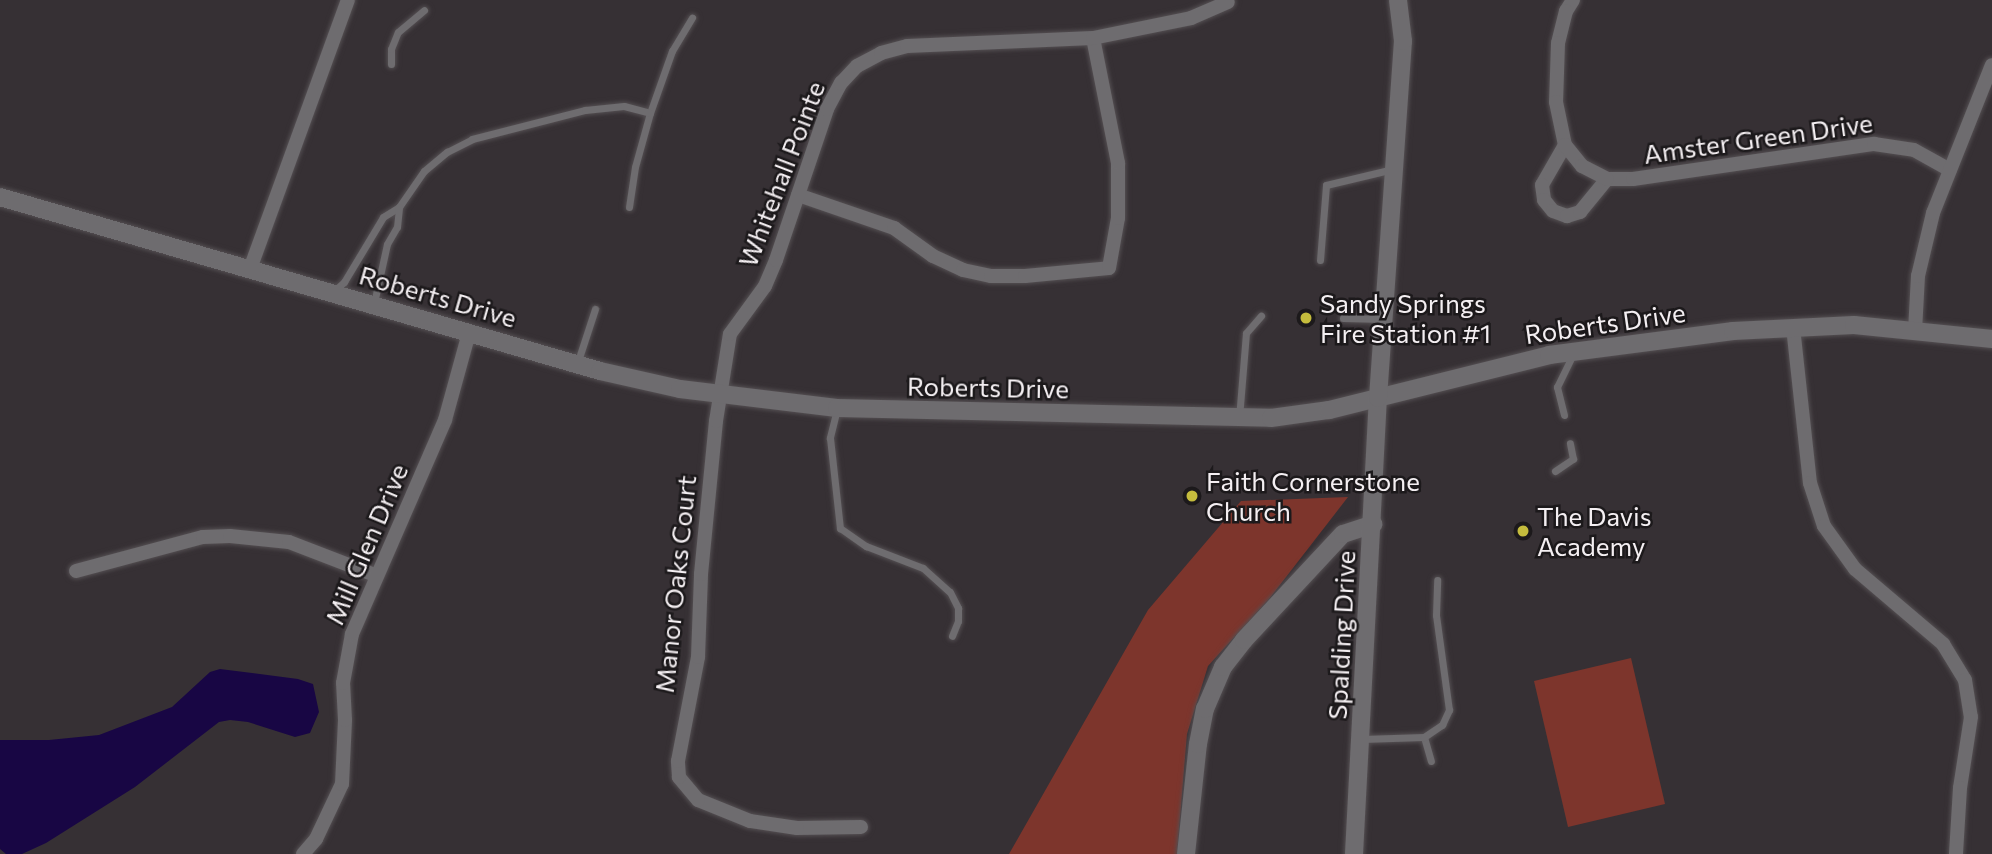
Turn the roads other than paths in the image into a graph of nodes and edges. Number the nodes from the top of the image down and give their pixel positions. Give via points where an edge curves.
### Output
1 (348, 0) edge
2 (1398, 0) edge
3 (1573, 0) edge
4 (1228, 2) dead end
5 (424, 10) dead end
6 (692, 18) dead end
7 (1093, 38) junction
8 (391, 64) dead end
9 (1992, 65) edge
10 (650, 113) junction
11 (1565, 145) junction
12 (1394, 169) junction
13 (1950, 170) junction
14 (1608, 179) junction
15 (799, 195) junction
16 (0, 197) edge
17 (399, 207) junction
18 (629, 208) dead end
19 (1320, 260) dead end
20 (250, 269) junction
21 (332, 293) junction
22 (374, 305) junction
23 (595, 309) dead end
24 (1261, 316) dead end
25 (1343, 318) dead end
26 (1384, 319) junction
27 (1793, 327) junction
28 (1915, 331) junction
29 (469, 333) junction
30 (1992, 339) edge
31 (1574, 352) junction
32 (577, 364) junction
33 (1378, 398) junction
34 (718, 401) junction
35 (837, 408) junction
36 (1564, 415) dead end
37 (1239, 418) junction
38 (1570, 443) dead end
39 (1555, 471) dead end
40 (1373, 524) junction
41 (76, 571) dead end
42 (377, 576) junction
43 (1437, 580) dead end
44 (952, 636) dead end
45 (1424, 737) junction
46 (1362, 739) junction
47 (1431, 761) dead end
48 (861, 827) dead end
49 (303, 854) edge
50 (1186, 854) edge
51 (1354, 854) edge
52 (1956, 854) edge

1 - 20 street
2 - 12 street, Spalding Drive via 1403,41
3 - 11 street via 1558,43 1556,103
4 - 7 street, Whitehall Pointe via 1191,18
5 - 8 lane via 398,32
6 - 10 lane via 672,51
7 - 15 street, Whitehall Pointe via 927,43 881,53 856,66 827,109
7 - 15 street via 1118,163 1118,219 1109,268 1025,276 963,270 933,256 894,228
9 - 13 street
10 - 17 lane via 624,106 585,110 472,139 424,171
10 - 18 lane
11 - 14 street via 1582,166
11 - 14 street via 1542,186 1544,200 1553,211 1567,216 1580,212
12 - 19 lane via 1326,185
12 - 26 street, Spalding Drive
13 - 14 street, Amster Green Drive via 1914,150 1874,144
13 - 28 street via 1923,247
15 - 34 street, Whitehall Pointe via 765,286 730,334
16 - 20 street, Roberts Drive
17 - 21 lane via 383,216 344,282
17 - 22 lane
20 - 21 street, Roberts Drive
21 - 22 street, Roberts Drive
22 - 29 street, Roberts Drive
23 - 32 lane
24 - 37 lane via 1247,333
25 - 26 lane
26 - 33 street, Spalding Drive
27 - 28 street, Roberts Drive via 1854,325
27 - 31 street, Roberts Drive
27 - 52 street via 1810,483 1824,526 1855,569 1943,644 1965,680 1971,717
28 - 30 street, Roberts Drive
29 - 32 street, Roberts Drive
29 - 42 street, Mill Glen Drive via 445,421
31 - 33 street, Roberts Drive via 1479,370
31 - 36 lane via 1557,387
32 - 34 street, Roberts Drive
33 - 37 street, Roberts Drive via 1302,415
33 - 40 street, Spalding Drive
34 - 35 street, Roberts Drive
34 - 48 street, Manor Oaks Court via 698,657 680,741 679,777 698,800 750,821 797,828
35 - 37 street, Roberts Drive
35 - 44 lane via 830,438 839,528 866,547 923,568 950,592 958,608
38 - 39 lane via 1573,459
40 - 46 street, Spalding Drive
40 - 50 street via 1343,534 1223,667 1205,709 1198,744
41 - 42 street via 203,537 230,536 289,542
42 - 49 street, Mill Glen Drive via 352,634 343,683 342,784 316,839
43 - 45 lane via 1436,615 1449,710 1442,725
45 - 46 lane
45 - 47 lane
46 - 51 street, Spalding Drive

